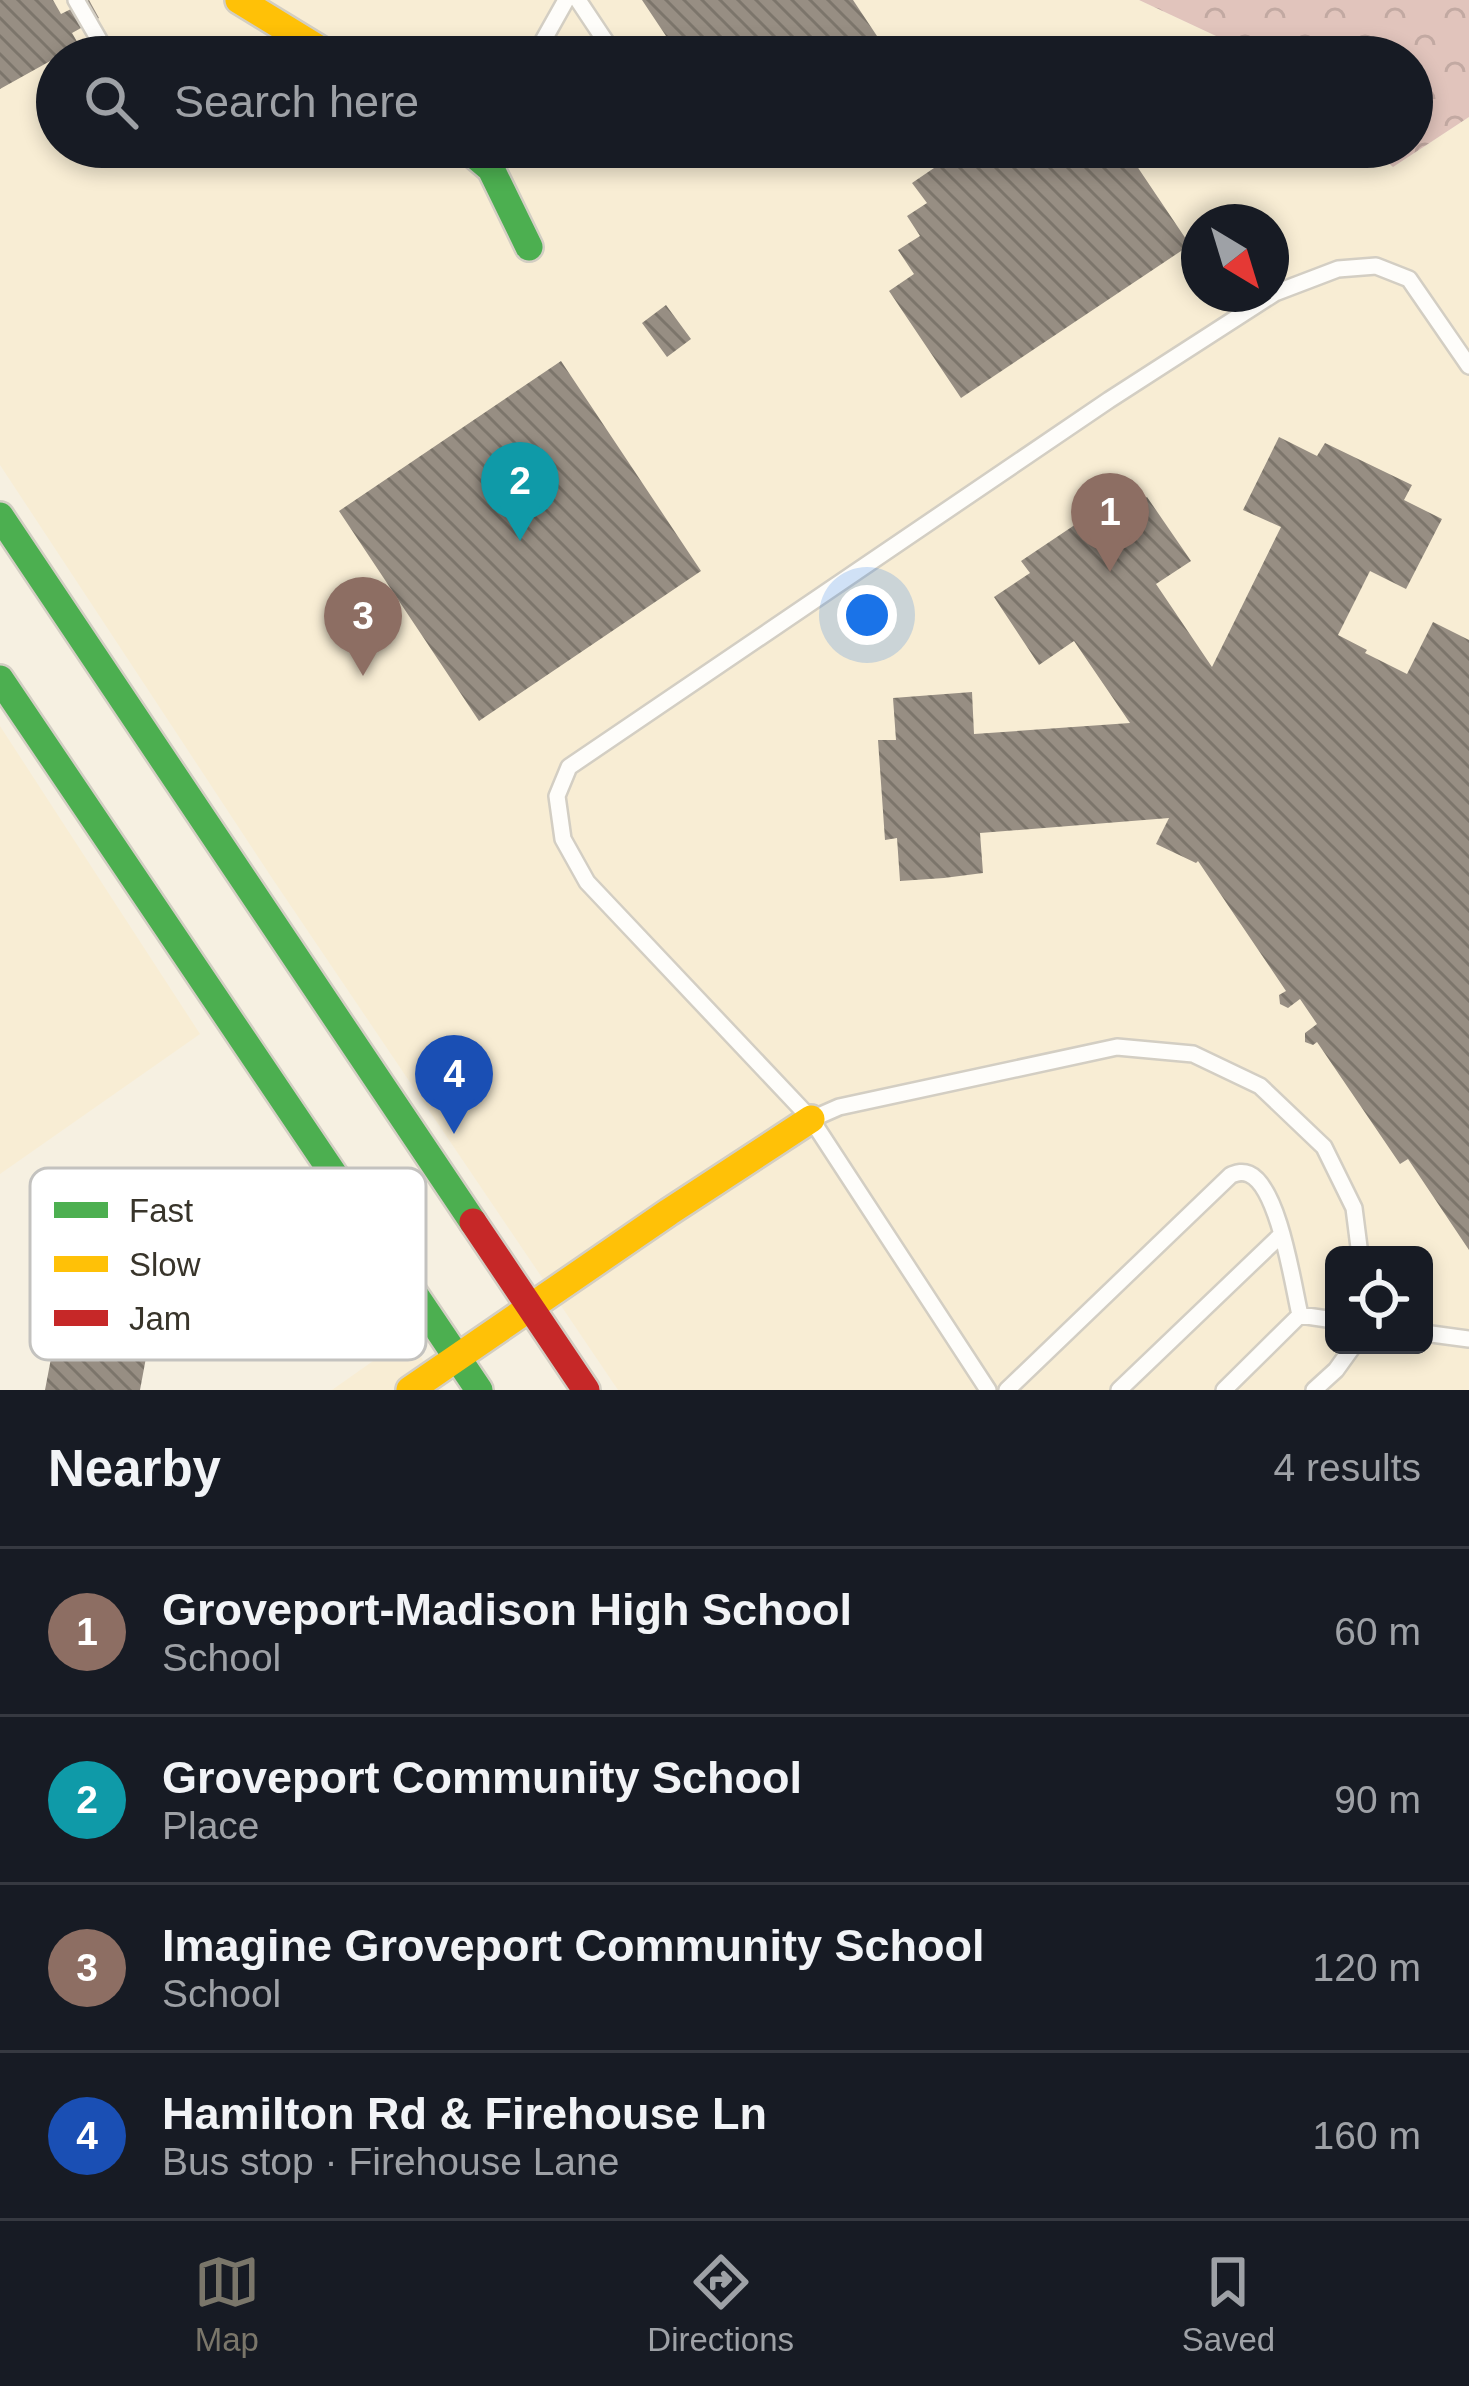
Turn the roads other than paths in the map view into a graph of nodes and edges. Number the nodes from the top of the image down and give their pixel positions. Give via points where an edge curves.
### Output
1 (76, 0) edge
2 (238, 0) edge
3 (566, 0) edge
4 (578, 0) edge
5 (97, 36) edge
6 (297, 36) edge
7 (546, 36) edge
8 (602, 36) edge
9 (490, 168) edge
10 (529, 247) dead end
11 (1469, 366) edge
12 (0, 516) edge
13 (0, 679) edge
14 (811, 1119) junction
15 (330, 1168) edge
16 (1282, 1234) junction
17 (1359, 1246) edge
18 (531, 1308) junction
19 (426, 1311) edge
20 (1300, 1315) junction
21 (1325, 1319) edge
22 (1433, 1334) edge
23 (1469, 1339) edge
24 (1348, 1354) edge
25 (458, 1358) junction
26 (410, 1390) edge
27 (479, 1390) edge
28 (586, 1390) edge
29 (988, 1390) edge
30 (1007, 1390) edge
31 (1119, 1390) edge
32 (1224, 1390) edge
33 (1314, 1390) edge

1 - 5 lane
2 - 6 main road
3 - 7 lane
4 - 8 lane
9 - 10 main road
11 - 14 lane via 1409,279 1376,266 1338,269 1275,293 569,767 557,796 563,839 587,882
12 - 18 main road
13 - 15 main road
14 - 17 lane via 1117,1047 1193,1054 1260,1086 1324,1147 1354,1208
14 - 18 main road
14 - 29 lane
16 - 20 lane
16 - 30 lane via 1258,1181 1231,1175
16 - 31 lane
18 - 25 main road
18 - 28 main road
19 - 25 main road
20 - 21 lane
20 - 32 lane
22 - 23 lane
24 - 33 lane
25 - 26 main road
25 - 27 main road

